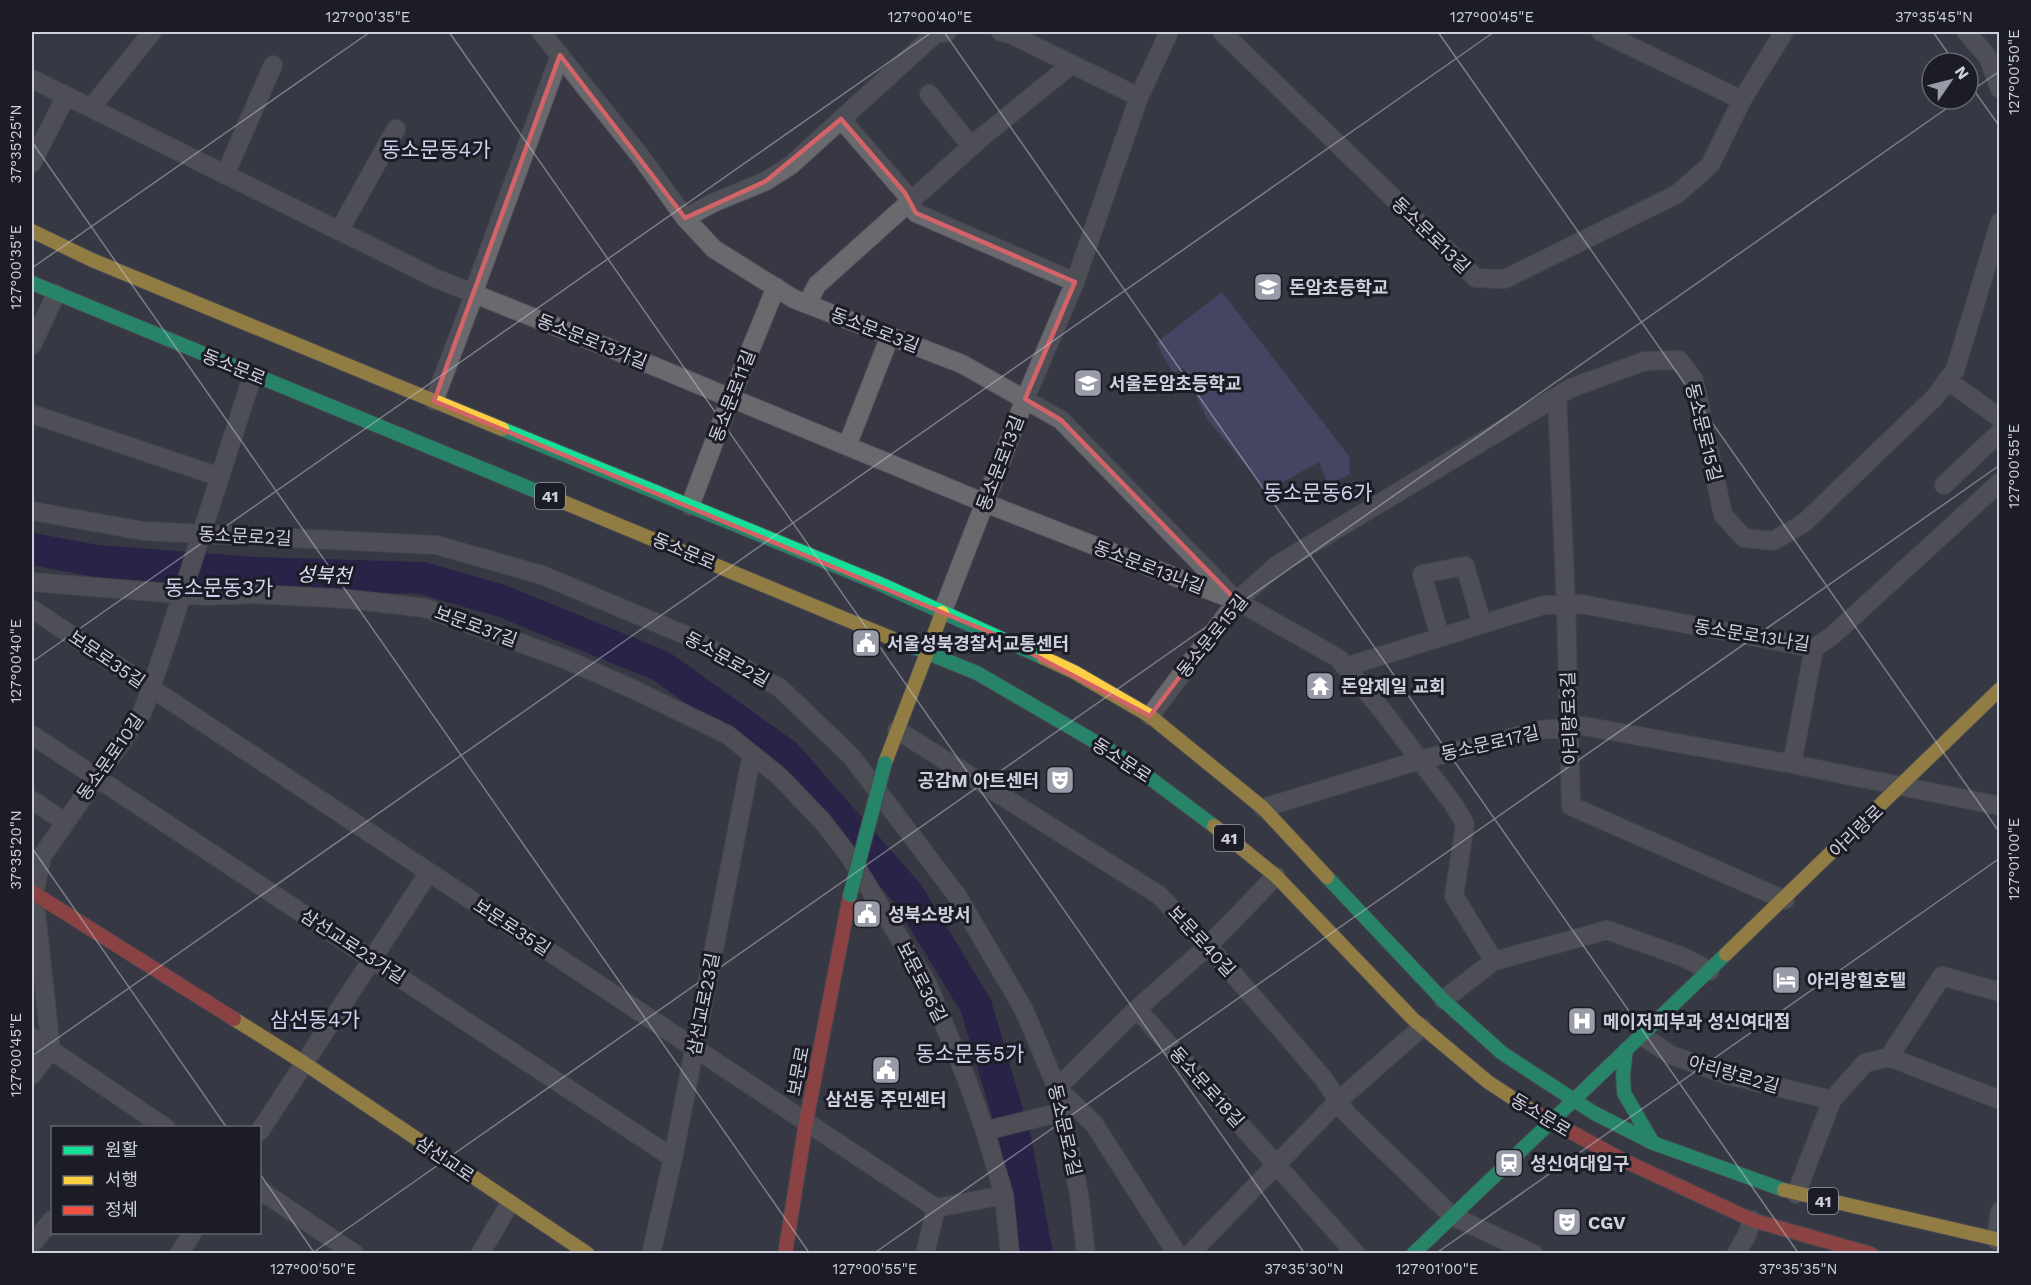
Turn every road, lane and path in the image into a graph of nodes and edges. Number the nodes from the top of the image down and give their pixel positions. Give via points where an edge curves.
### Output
1 (152, 32) edge
2 (541, 32) edge
3 (947, 32) edge
4 (1001, 32) edge
5 (1169, 32) edge
6 (1222, 32) edge
7 (1602, 32) edge
8 (1784, 32) edge
9 (1966, 32) edge
10 (560, 55) junction
11 (273, 64) dead end
12 (1072, 64) junction
13 (32, 79) edge
14 (2000, 89) edge
15 (929, 94) dead end
16 (66, 96) junction
17 (1139, 97) junction
18 (1742, 100) junction
19 (91, 108) junction
20 (840, 119) junction
21 (396, 129) dead end
22 (971, 146) junction
23 (32, 163) edge
24 (225, 175) junction
25 (910, 201) junction
26 (685, 218) junction
27 (2000, 222) edge
28 (32, 231) edge
29 (339, 231) junction
30 (1075, 282) junction
31 (32, 283) edge
32 (776, 287) junction
33 (56, 294) junction
34 (473, 294) junction
35 (807, 304) junction
36 (890, 336) junction
37 (32, 345) edge
38 (253, 374) junction
39 (1947, 380) junction
40 (1557, 397) junction
41 (731, 398) junction
42 (1025, 399) junction
43 (434, 400) junction
44 (32, 414) edge
45 (2000, 418) edge
46 (2000, 432) edge
47 (848, 446) junction
48 (220, 477) junction
49 (2000, 482) edge
50 (1944, 485) dead end
51 (985, 503) junction
52 (690, 506) junction
53 (32, 511) edge
54 (201, 537) junction
55 (32, 582) edge
56 (184, 591) junction
57 (1237, 601) junction
58 (1566, 605) junction
59 (32, 609) edge
60 (942, 613) junction
61 (1482, 624) junction
62 (1440, 638) junction
63 (1814, 648) junction
64 (928, 652) junction
65 (1346, 667) junction
66 (151, 688) junction
67 (2000, 689) edge
68 (1150, 716) junction
69 (1570, 727) junction
70 (897, 730) junction
71 (32, 735) edge
72 (752, 754) junction
73 (1420, 760) junction
74 (1792, 764) junction
75 (96, 778) junction
76 (1902, 786) junction
77 (32, 800) edge
78 (2000, 807) edge
79 (1263, 808) junction
80 (65, 822) junction
81 (850, 857) joint
82 (429, 872) junction
83 (1276, 876) junction
84 (33, 893) edge
85 (1785, 900) junction
86 (1208, 946) junction
87 (372, 958) junction
88 (1494, 961) junction
89 (1710, 971) junction
90 (2000, 992) edge
91 (1443, 1000) junction
92 (1137, 1009) junction
93 (1422, 1027) junction
94 (1641, 1035) junction
95 (32, 1037) edge
96 (694, 1047) junction
97 (1626, 1049) junction
98 (51, 1050) junction
99 (1889, 1057) junction
100 (304, 1063) junction
101 (32, 1075) edge
102 (1057, 1088) junction
103 (1573, 1100) junction
104 (1832, 1100) junction
105 (2000, 1100) edge
106 (1338, 1101) junction
107 (1061, 1112) junction
108 (146, 1114) junction
109 (1549, 1121) junction
110 (806, 1122) junction
111 (135, 1126) edge
112 (163, 1126) edge
113 (261, 1129) edge
114 (985, 1131) junction
115 (1653, 1143) junction
116 (673, 1158) junction
117 (1277, 1165) junction
118 (261, 1191) edge
119 (1796, 1194) junction
120 (1004, 1195) junction
121 (510, 1203) junction
122 (936, 1208) junction
123 (2000, 1211) edge
124 (1452, 1215) junction
125 (1752, 1220) junction
126 (51, 1221) edge
127 (192, 1234) edge
128 (1998, 1240) edge
129 (32, 1244) edge
130 (343, 1250) edge
131 (179, 1254) edge
132 (480, 1254) edge
133 (588, 1254) edge
134 (651, 1254) edge
135 (785, 1254) edge
136 (925, 1254) edge
137 (1010, 1254) edge
138 (1086, 1254) edge
139 (1177, 1254) edge
140 (1190, 1254) edge
141 (1356, 1254) edge
142 (1413, 1254) edge
143 (1534, 1254) edge
144 (1736, 1254) edge
145 (1871, 1254) edge

1 - 19 street
2 - 10 street, 동소문로3길
3 - 20 street via 935,34
4 - 12 street
5 - 17 street, 동소문로13길
6 - 18 street, 동소문로13길 via 1476,279 1505,279 1677,194 1710,165
7 - 18 street
8 - 18 street
9 - 14 street via 1988,57
10 - 26 street, 동소문로3길
10 - 34 street
11 - 24 street
12 - 17 street
12 - 22 street
13 - 16 street, 동소문로13가길
15 - 22 street
16 - 19 street, 동소문로13가길
16 - 23 street
17 - 30 street, 동소문로13길
19 - 24 street, 동소문로13가길
20 - 25 street
20 - 26 street via 791,165 766,181
21 - 29 street
22 - 25 street
24 - 29 street, 동소문로13가길
25 - 30 street via 916,213
25 - 35 street via 817,285
26 - 32 street, 동소문로3길 via 714,249
27 - 39 street, 동소문로15길 via 1955,370
28 - 43 main road, 동소문로 / 41 via 92,260
29 - 34 street, 동소문로13가길
30 - 42 street, 동소문로13길
31 - 33 main road, 동소문로 / 41
32 - 35 street, 동소문로3길
32 - 41 street, 동소문로11길
33 - 37 street
33 - 38 main road, 동소문로 / 41
34 - 41 street, 동소문로13가길
34 - 43 street
35 - 36 street, 동소문로3길
36 - 42 street, 동소문로3길 via 962,364
36 - 47 street
38 - 48 street
38 - 64 main road, 동소문로 / 41
39 - 40 street, 동소문로15길 via 1935,397 1804,523 1773,541 1744,537 1723,515 1694,380 1678,360 1645,361 1571,388
39 - 45 street
40 - 57 street, 동소문로15길 via 1277,566
40 - 58 street, 아리랑로3길
41 - 47 street, 동소문로13가길
41 - 52 street, 동소문로11길
42 - 51 street, 동소문로13길
42 - 57 street, 동소문로3길 via 1061,420
43 - 52 main road, 동소문로 / 41
44 - 48 street
46 - 50 street
47 - 51 street, 동소문로13가길
48 - 54 street
49 - 63 street, 동소문로13나길 via 1832,636
51 - 57 street, 동소문로13나길
51 - 60 street, 동소문로13길
52 - 60 main road, 동소문로 / 41
53 - 54 street, 동소문로2길
54 - 56 street, 동소문로10길
54 - 102 street, 동소문로2길 via 436,545 542,576 688,636 780,688 851,756 958,897 1024,1010
55 - 56 street, 보문로37길
56 - 66 street, 동소문로10길
56 - 72 street, 보문로37길 via 204,596 254,594 348,599 425,608 567,660 637,691 728,735
57 - 65 street, 동소문로13나길 via 1338,658
57 - 68 street, 동소문로15길
58 - 61 street, 동소문로13나길 via 1544,605
58 - 63 street, 동소문로13나길 via 1581,604
58 - 69 street, 아리랑로3길
59 - 66 street, 보문로35길
60 - 64 main road
60 - 68 main road, 동소문로 / 41 via 1074,672
61 - 62 street, 동소문로13나길
61 - 62 street via 1465,566 1422,574
62 - 65 street, 동소문로13나길
63 - 74 street
64 - 70 main road
64 - 83 main road, 동소문로 / 41 via 977,673 1123,758
65 - 73 street
66 - 75 street, 동소문로10길 via 142,713
66 - 82 street, 보문로35길
67 - 76 main road, 아리랑로
68 - 79 main road, 동소문로 / 41
69 - 73 street, 동소문로17길 via 1541,730
69 - 74 street, 동소문로17길 via 1584,726
69 - 85 street, 아리랑로3길 via 1571,806
70 - 86 street, 보문로40길 via 1159,895
70 - 110 main road, 보문로, bridge via 850,895
71 - 75 street, 삼선교로23가길
72 - 81 street, 보문로37길 via 823,822
72 - 96 street, 삼선교로23길
73 - 79 street, 동소문로17길
73 - 88 street via 1465,824 1454,896
74 - 76 street, 동소문로17길
75 - 80 street, 동소문로10길
75 - 87 street, 삼선교로23가길
76 - 78 street, 동소문로17길
76 - 85 main road, 아리랑로
77 - 80 street
79 - 91 main road, 동소문로 / 41
80 - 84 street, 동소문로10길 via 42,856
81 - 114 street, 보문로36길 via 927,983
82 - 87 street
82 - 96 street, 보문로35길
83 - 86 street
83 - 93 main road, 동소문로 / 41
84 - 98 street, 동소문로10길
84 - 100 main road, 삼선교로
85 - 89 main road, 아리랑로
86 - 92 street
86 - 106 street, 보문로40길 via 1323,1078
87 - 100 street
87 - 116 street, 삼선교로23가길
88 - 89 street via 1607,930 1683,957
88 - 91 street
89 - 94 main road, 아리랑로
90 - 99 street via 1942,976
91 - 103 main road, 동소문로 / 41 via 1502,1053
92 - 102 street
92 - 117 street, 동소문로18길
93 - 106 street
93 - 109 main road, 동소문로 / 41 via 1488,1082
94 - 97 main road, 아리랑로
94 - 104 street, 아리랑로2길 via 1671,1055 1727,1075
95 - 98 street
96 - 110 street, 보문로35길
96 - 116 street, 삼선교로23길
97 - 103 main road, 아리랑로
97 - 115 main road via 1624,1093
98 - 101 street
98 - 108 street
99 - 104 street via 1865,1063
99 - 105 street
100 - 113 street
100 - 121 main road, 삼선교로
102 - 107 street, 동소문로2길
102 - 139 street via 1094,1124
103 - 109 main road, 아리랑로
103 - 115 main road, 동소문로 / 41
104 - 119 street
106 - 117 street
106 - 124 street, 보문로40길
107 - 114 street
107 - 138 street, 동소문로2길 via 1079,1194
108 - 111 street
108 - 112 street
109 - 124 main road, 아리랑로
109 - 125 main road, 동소문로 / 41 via 1623,1161
110 - 122 street, 보문로35길
110 - 135 main road, 보문로
114 - 120 street, 보문로36길
115 - 119 main road, 동소문로 / 41
116 - 134 street, 삼선교로23길
117 - 140 street
117 - 141 street, 동소문로18길
118 - 130 street
119 - 128 main road, 동소문로 / 41
120 - 122 street
120 - 137 street, 보문로36길
121 - 132 street
121 - 133 main road, 삼선교로
122 - 136 street
123 - 128 street
124 - 142 main road, 아리랑로
124 - 143 street, 보문로40길
125 - 144 street
125 - 145 main road, 동소문로 / 41
126 - 129 street
127 - 131 street

